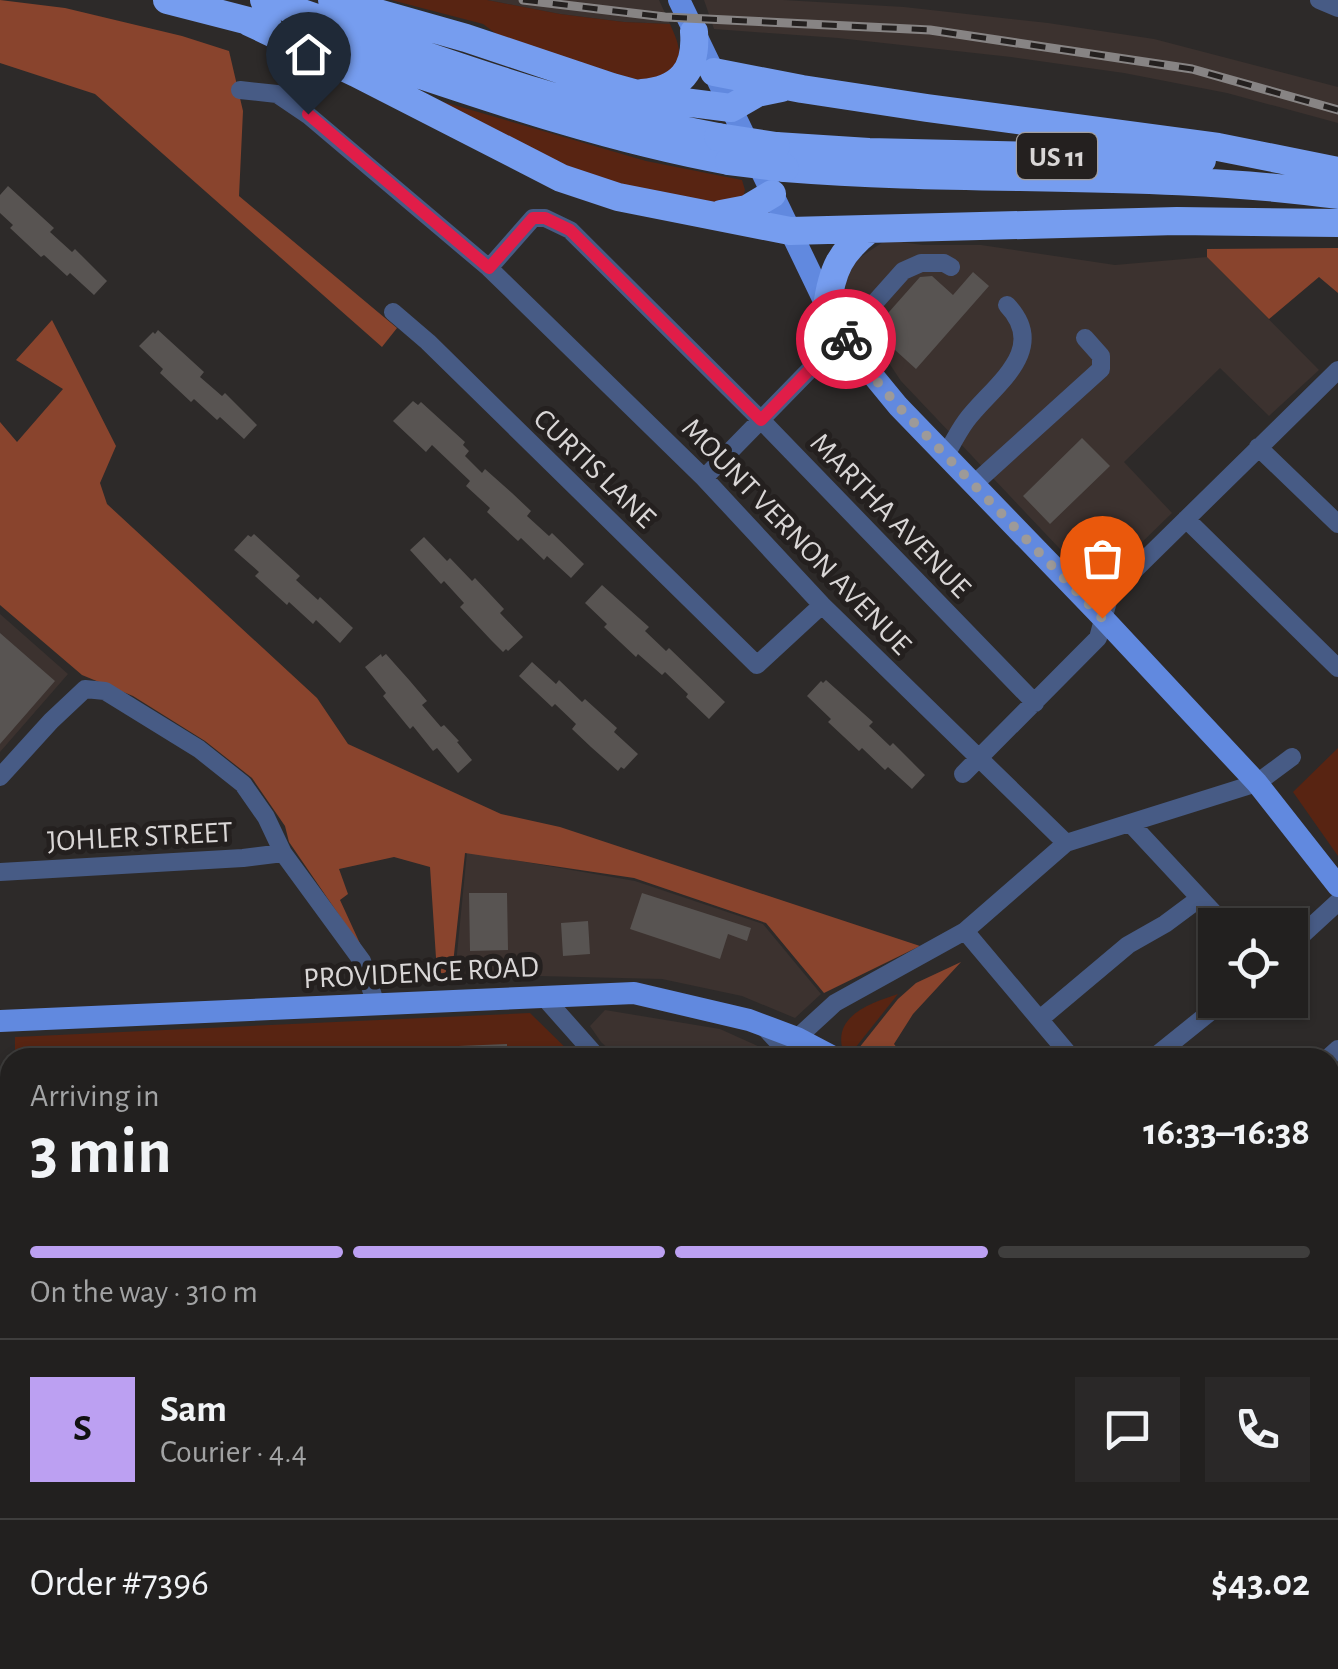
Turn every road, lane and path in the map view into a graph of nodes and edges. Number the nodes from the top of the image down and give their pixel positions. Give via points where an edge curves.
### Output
1 (167, 0) edge
2 (332, 0) edge
3 (679, 0) edge
4 (1318, 0) edge
5 (1338, 8) edge
6 (256, 11) edge
7 (694, 32) junction
8 (714, 72) junction
9 (802, 89) junction
10 (240, 90) dead end
11 (634, 94) junction
12 (731, 108) junction
13 (781, 157) junction
14 (1338, 172) edge
15 (772, 194) junction
16 (1338, 195) edge
17 (710, 214) junction
18 (1338, 223) edge
19 (870, 229) junction
20 (790, 231) junction
21 (951, 267) dead end
22 (489, 268) junction
23 (1007, 305) dead end
24 (826, 307) junction
25 (392, 312) dead end
26 (843, 335) junction
27 (1085, 338) dead end
28 (1338, 370) edge
29 (761, 420) junction
30 (1258, 448) junction
31 (946, 455) junction
32 (704, 478) junction
33 (974, 484) junction
34 (1186, 519) junction
35 (1338, 524) edge
36 (822, 604) junction
37 (1102, 618) junction
38 (1338, 668) edge
39 (1034, 703) junction
40 (1292, 757) dead end
41 (980, 758) junction
42 (963, 774) dead end
43 (0, 777) edge
44 (1257, 783) junction
45 (1131, 824) junction
46 (1066, 843) junction
47 (283, 853) junction
48 (0, 872) edge
49 (1338, 886) edge
50 (1200, 898) junction
51 (1338, 902) edge
52 (1209, 908) edge
53 (1308, 930) edge
54 (965, 931) junction
55 (543, 996) junction
56 (376, 1005) junction
57 (1203, 1018) edge
58 (1040, 1019) junction
59 (0, 1021) edge
60 (589, 1048) edge
61 (795, 1048) edge
62 (1064, 1048) edge
63 (1165, 1048) edge

1 - 6 highway, US 11
2 - 11 highway
3 - 7 main road
4 - 5 street
6 - 13 highway, US 11, bridge via 328,44 602,133
6 - 17 highway via 356,73 560,178
7 - 8 main road
7 - 11 highway via 691,64 678,82
8 - 9 highway
8 - 12 main road
9 - 12 highway via 768,90
9 - 14 highway via 1218,146
10 - 22 street, MOUNT VERNON AVENUE via 277,94 308,114
11 - 12 highway
12 - 15 main road
13 - 14 highway, US 11 via 869,152 1172,159
13 - 16 highway, US 11 via 868,173 1171,180
15 - 17 highway via 738,212
15 - 20 main road
17 - 20 highway
18 - 19 highway via 1177,220
19 - 20 highway
19 - 24 highway via 840,259
20 - 24 main road
21 - 26 street via 921,264 902,271
22 - 29 street, MARTHA AVENUE via 533,218 570,230
22 - 32 street, MOUNT VERNON AVENUE
23 - 31 street via 1020,327 1022,353
24 - 26 main road
25 - 36 street, CURTIS LANE via 757,665
26 - 29 street
26 - 31 main road
27 - 33 street via 1100,356 1101,370
28 - 30 street
29 - 32 street
29 - 39 street, MARTHA AVENUE
30 - 34 street
30 - 35 street
31 - 33 main road
32 - 36 street, MOUNT VERNON AVENUE
33 - 37 main road
34 - 37 street via 1110,594
34 - 38 street
36 - 41 street, MOUNT VERNON AVENUE
37 - 39 street via 1098,638
37 - 44 main road
39 - 41 street
40 - 44 street
41 - 42 street
41 - 46 street, MOUNT VERNON AVENUE
43 - 47 street via 85,688 105,691 199,748 243,784
44 - 45 street
44 - 49 main road
45 - 46 street
45 - 50 street
46 - 54 street
47 - 48 street, JOHLER STREET
47 - 56 street via 362,961
50 - 52 street
50 - 58 street via 1128,944
51 - 53 street
54 - 58 street
54 - 61 street via 835,1003
55 - 56 main road, PROVIDENCE ROAD
55 - 60 street
55 - 61 main road, PROVIDENCE ROAD via 634,993 683,1003 762,1025
56 - 59 main road, PROVIDENCE ROAD
57 - 63 street
58 - 62 street

